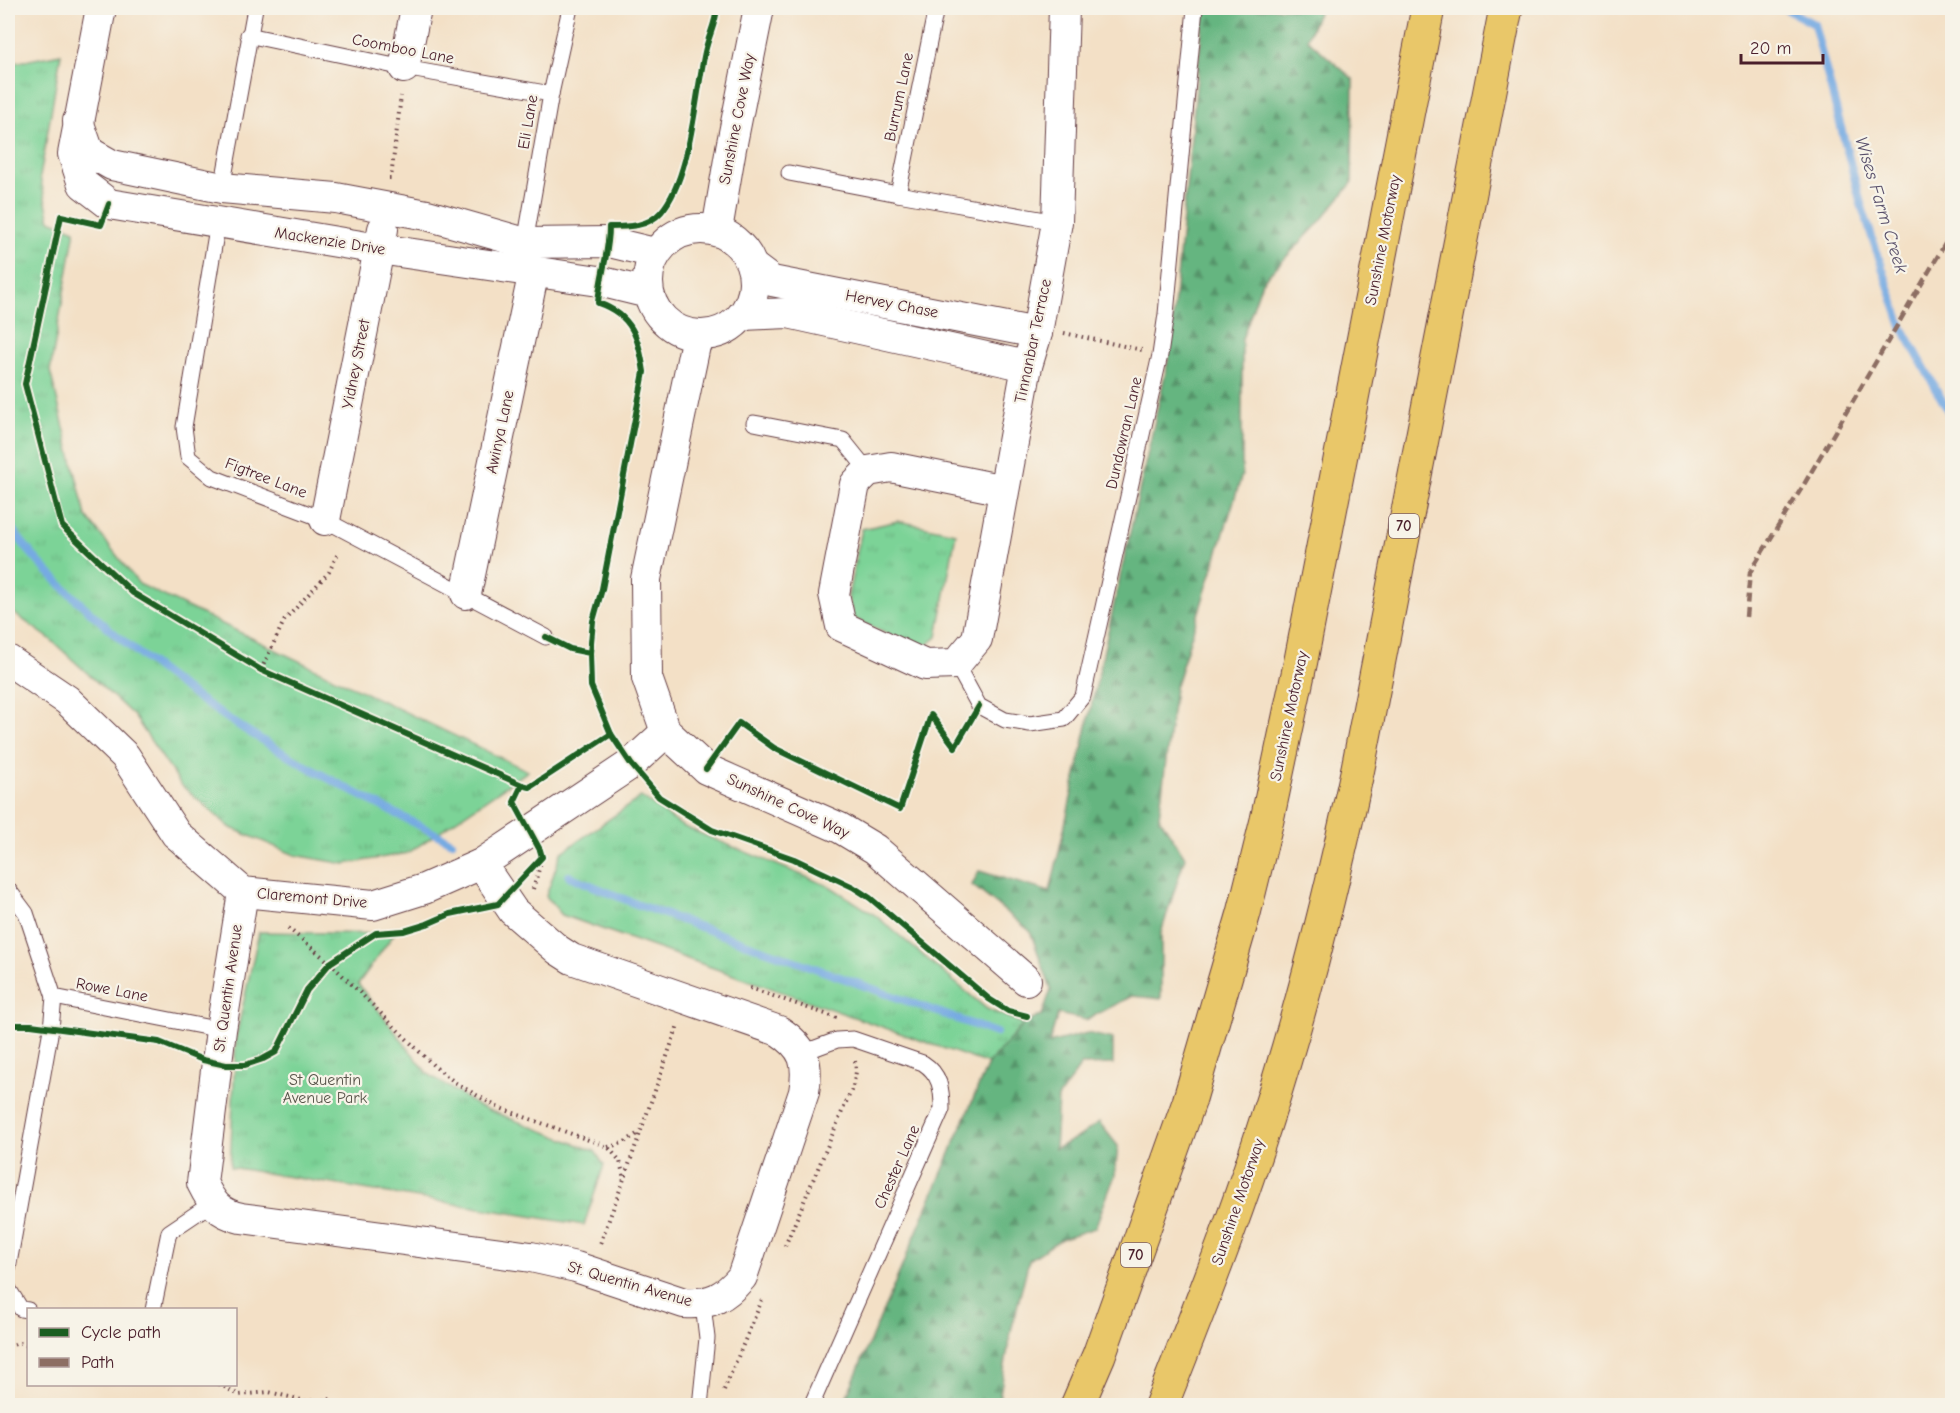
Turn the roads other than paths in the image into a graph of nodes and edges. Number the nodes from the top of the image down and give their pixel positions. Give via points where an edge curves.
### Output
1 (100, 8) edge
2 (255, 8) edge
3 (416, 8) edge
4 (570, 8) edge
5 (759, 8) edge
6 (936, 8) edge
7 (1064, 8) edge
8 (1195, 8) edge
9 (1428, 8) edge
10 (1506, 8) edge
11 (248, 35) junction
12 (404, 68) junction
13 (551, 94) junction
14 (78, 121) junction
15 (789, 173) dead end
16 (222, 188) junction
17 (898, 194) junction
18 (388, 208) junction
19 (218, 222) junction
20 (1057, 222) junction
21 (717, 230) junction
22 (525, 243) junction
23 (379, 249) junction
24 (656, 253) junction
25 (752, 266) junction
26 (534, 271) junction
27 (648, 292) junction
28 (743, 315) junction
29 (1039, 321) junction
30 (697, 336) junction
31 (1027, 366) junction
32 (754, 423) dead end
33 (868, 471) junction
34 (1004, 490) junction
35 (337, 526) junction
36 (466, 594) junction
37 (546, 637) dead end
38 (8, 660) edge
39 (956, 663) junction
40 (666, 732) junction
41 (481, 864) junction
42 (8, 889) edge
43 (243, 892) junction
44 (1026, 980) dead end
45 (54, 997) junction
46 (221, 1030) junction
47 (802, 1053) junction
48 (212, 1203) junction
49 (8, 1269) edge
50 (8, 1288) edge
51 (703, 1305) junction
52 (153, 1308) edge
53 (27, 1310) edge
54 (700, 1406) edge
55 (812, 1406) edge
56 (1077, 1406) edge
57 (1161, 1406) edge

1 - 14 street, Mackenzie Drive
2 - 11 lane
3 - 12 street
4 - 13 lane, Eli Lane
5 - 21 street, Sunshine Cove Way
6 - 17 lane, Burrum Lane
7 - 20 street, Tinnanbar Terrace
8 - 39 lane, Dundowran Lane via 1160,355 1083,696 1064,719 1030,724 1005,720 979,706
9 - 56 highway, Sunshine Motorway / 70 via 1301,660 1244,913 1189,1102 1123,1290
10 - 57 highway, Sunshine Motorway / 70 via 1333,885 1264,1126 1218,1260
11 - 12 lane, Coomboo Lane
11 - 16 lane
12 - 13 lane, Coomboo Lane
13 - 22 lane, Eli Lane
14 - 16 street via 89,152 112,165
14 - 19 street, Mackenzie Drive via 73,154 83,184 109,204
15 - 17 lane
16 - 18 street via 336,198
17 - 20 lane
18 - 22 street
18 - 23 street, Yidney Street
19 - 23 street, Mackenzie Drive
19 - 35 lane, Figtree Lane via 184,427 188,457 212,477
20 - 29 street, Tinnanbar Terrace
21 - 24 street via 692,229 668,239
21 - 25 street via 734,239
22 - 24 street via 609,243
23 - 26 street, Mackenzie Drive
23 - 35 street, Yidney Street
24 - 27 street via 647,274
25 - 28 street via 754,291
25 - 29 street, Hervey Chase via 772,280
26 - 27 street, Mackenzie Drive
26 - 36 street, Awinya Lane
27 - 30 street via 663,321 679,332
28 - 30 street via 730,328
28 - 31 street, Hervey Chase via 788,313
29 - 31 street, Tinnanbar Terrace
30 - 40 street, Sunshine Cove Way via 646,579 646,678
31 - 34 street, Tinnanbar Terrace
32 - 33 lane via 843,440
33 - 34 street via 891,467
33 - 39 street via 855,484 834,594 841,626 925,665
34 - 39 street, Tinnanbar Terrace via 977,639
35 - 36 lane, Figtree Lane
36 - 37 lane, Figtree Lane
38 - 43 street, Claremont Drive via 67,700 125,756 176,834
40 - 41 street, Claremont Drive via 536,844
40 - 44 street, Sunshine Cove Way via 706,769 840,828 875,849
41 - 43 street, Claremont Drive via 424,889 373,905
41 - 47 street via 513,911 572,959 780,1031
42 - 45 lane via 26,914
43 - 46 street, St. Quentin Avenue
45 - 46 lane, Rowe Lane
45 - 49 lane, Rowe Lane
46 - 48 street, St. Quentin Avenue via 202,1183
47 - 51 street, St. Quentin Avenue via 807,1071 804,1092 742,1277 730,1290
47 - 55 lane, Chester Lane via 837,1040 853,1039 923,1063 938,1078 942,1092 942,1109
48 - 51 street, St. Quentin Avenue via 228,1215 531,1257 684,1303
48 - 52 lane via 169,1232
50 - 53 lane via 21,1309
51 - 54 lane via 707,1338

